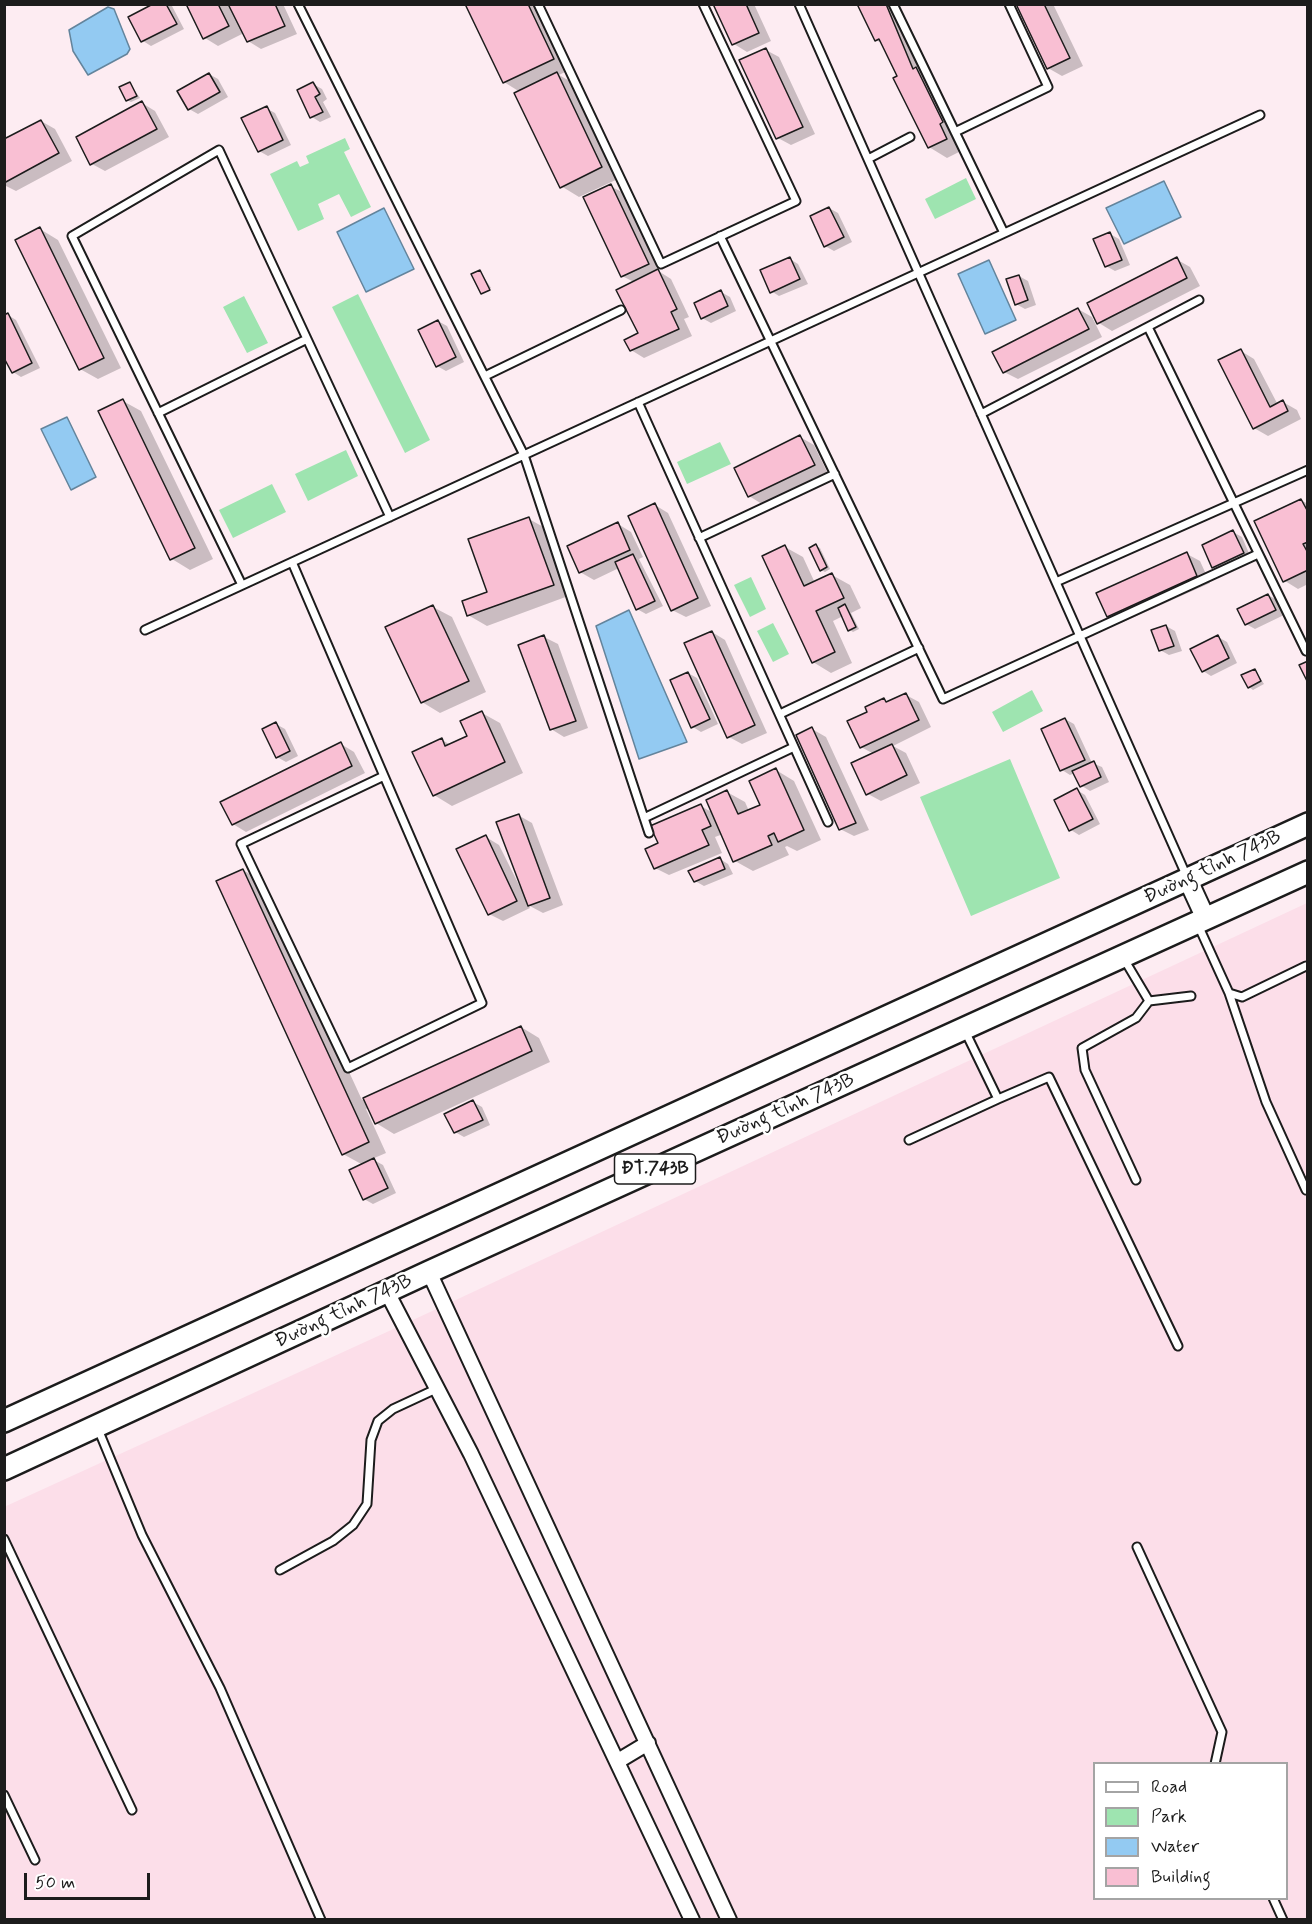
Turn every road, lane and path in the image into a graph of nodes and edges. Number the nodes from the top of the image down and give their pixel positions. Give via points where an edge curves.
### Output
1 (298, 4) edge
2 (538, 4) edge
3 (703, 4) edge
4 (799, 4) edge
5 (892, 4) edge
6 (1009, 4) edge
7 (1260, 115) dead end
8 (955, 132) junction
9 (910, 137) dead end
10 (868, 159) junction
11 (1004, 233) junction
12 (720, 236) junction
13 (919, 273) junction
14 (1199, 300) dead end
15 (621, 310) dead end
16 (1148, 327) junction
17 (307, 339) junction
18 (771, 341) junction
19 (485, 376) junction
20 (638, 402) junction
21 (158, 413) junction
22 (981, 414) junction
23 (524, 454) junction
24 (1308, 470) edge
25 (835, 474) junction
26 (1233, 503) junction
27 (390, 516) junction
28 (699, 538) junction
29 (1258, 554) junction
30 (292, 562) junction
31 (1056, 582) junction
32 (242, 585) junction
33 (145, 630) dead end
34 (1080, 636) junction
35 (919, 648) junction
36 (1306, 651) dead end
37 (780, 714) junction
38 (794, 747) junction
39 (384, 776) junction
40 (644, 818) junction
41 (828, 822) dead end
42 (1308, 824) edge
43 (648, 833) dead end
44 (1308, 872) edge
45 (1188, 880) junction
46 (1201, 921) junction
47 (1123, 957) junction
48 (1306, 966) edge
49 (1230, 993) junction
50 (1191, 996) dead end
51 (1149, 1001) junction
52 (964, 1029) junction
53 (998, 1099) junction
54 (909, 1140) dead end
55 (1136, 1180) dead end
56 (1306, 1190) edge
57 (429, 1272) junction
58 (387, 1292) junction
59 (1178, 1346) dead end
60 (436, 1389) junction
61 (7, 1414) edge
62 (97, 1427) junction
63 (4, 1469) edge
64 (4, 1539) edge
65 (1137, 1547) dead end
66 (280, 1570) dead end
67 (648, 1743) junction
68 (618, 1761) junction
69 (1215, 1762) edge
70 (4, 1795) edge
71 (132, 1810) dead end
72 (35, 1860) dead end
73 (1273, 1900) edge
74 (321, 1920) edge
75 (692, 1920) edge
76 (729, 1920) edge
77 (1283, 1920) edge

1 - 19 lane
2 - 12 lane via 661,264
3 - 12 lane via 796,201
4 - 10 lane
5 - 8 lane
6 - 8 lane via 1048,87
7 - 11 lane
8 - 11 lane
9 - 10 lane
10 - 13 lane
11 - 13 lane
12 - 18 lane
13 - 18 lane
13 - 22 lane
14 - 16 lane
15 - 19 lane
16 - 22 lane
16 - 26 lane
17 - 21 lane
17 - 21 lane via 219,150 72,236
17 - 27 lane
18 - 20 lane
18 - 25 lane
19 - 23 lane
20 - 23 lane
20 - 28 lane
21 - 32 lane
22 - 31 lane
23 - 27 lane
23 - 40 lane
24 - 26 lane
25 - 28 lane
25 - 35 lane
26 - 29 lane
26 - 31 lane
27 - 30 lane
28 - 37 lane
29 - 34 lane
29 - 36 lane
30 - 32 lane
30 - 39 lane
31 - 34 lane
32 - 33 lane
34 - 35 lane via 944,699
34 - 45 lane
35 - 37 lane
37 - 38 lane
38 - 40 lane
38 - 41 lane
39 - 39 lane via 241,844 348,1068 482,1003
40 - 43 lane
42 - 45 main road, Đường tỉnh 743B / ĐT.743B
44 - 46 main road, Đường tỉnh 743B / ĐT.743B
45 - 46 main road
45 - 61 main road, Đường tỉnh 743B / ĐT.743B
46 - 47 main road, Đường tỉnh 743B / ĐT.743B
46 - 49 lane
47 - 51 lane
47 - 52 main road, Đường tỉnh 743B / ĐT.743B
48 - 49 lane via 1242,997
49 - 56 lane via 1266,1102
50 - 51 lane
51 - 55 lane via 1136,1018 1082,1048 1085,1070
52 - 53 lane
52 - 57 main road, Đường tỉnh 743B / ĐT.743B
53 - 54 lane
53 - 59 lane via 1049,1077
57 - 58 main road, Đường tỉnh 743B / ĐT.743B
57 - 67 street
58 - 60 street
58 - 62 main road, Đường tỉnh 743B / ĐT.743B
60 - 66 lane via 393,1408 378,1420 370,1440 367,1504 353,1525 333,1542
60 - 68 street
62 - 63 main road, Đường tỉnh 743B / ĐT.743B
62 - 74 lane via 142,1535 220,1688
64 - 71 lane
65 - 69 lane via 1222,1732
67 - 68 street
67 - 76 street
68 - 75 street
70 - 72 lane
73 - 77 lane

